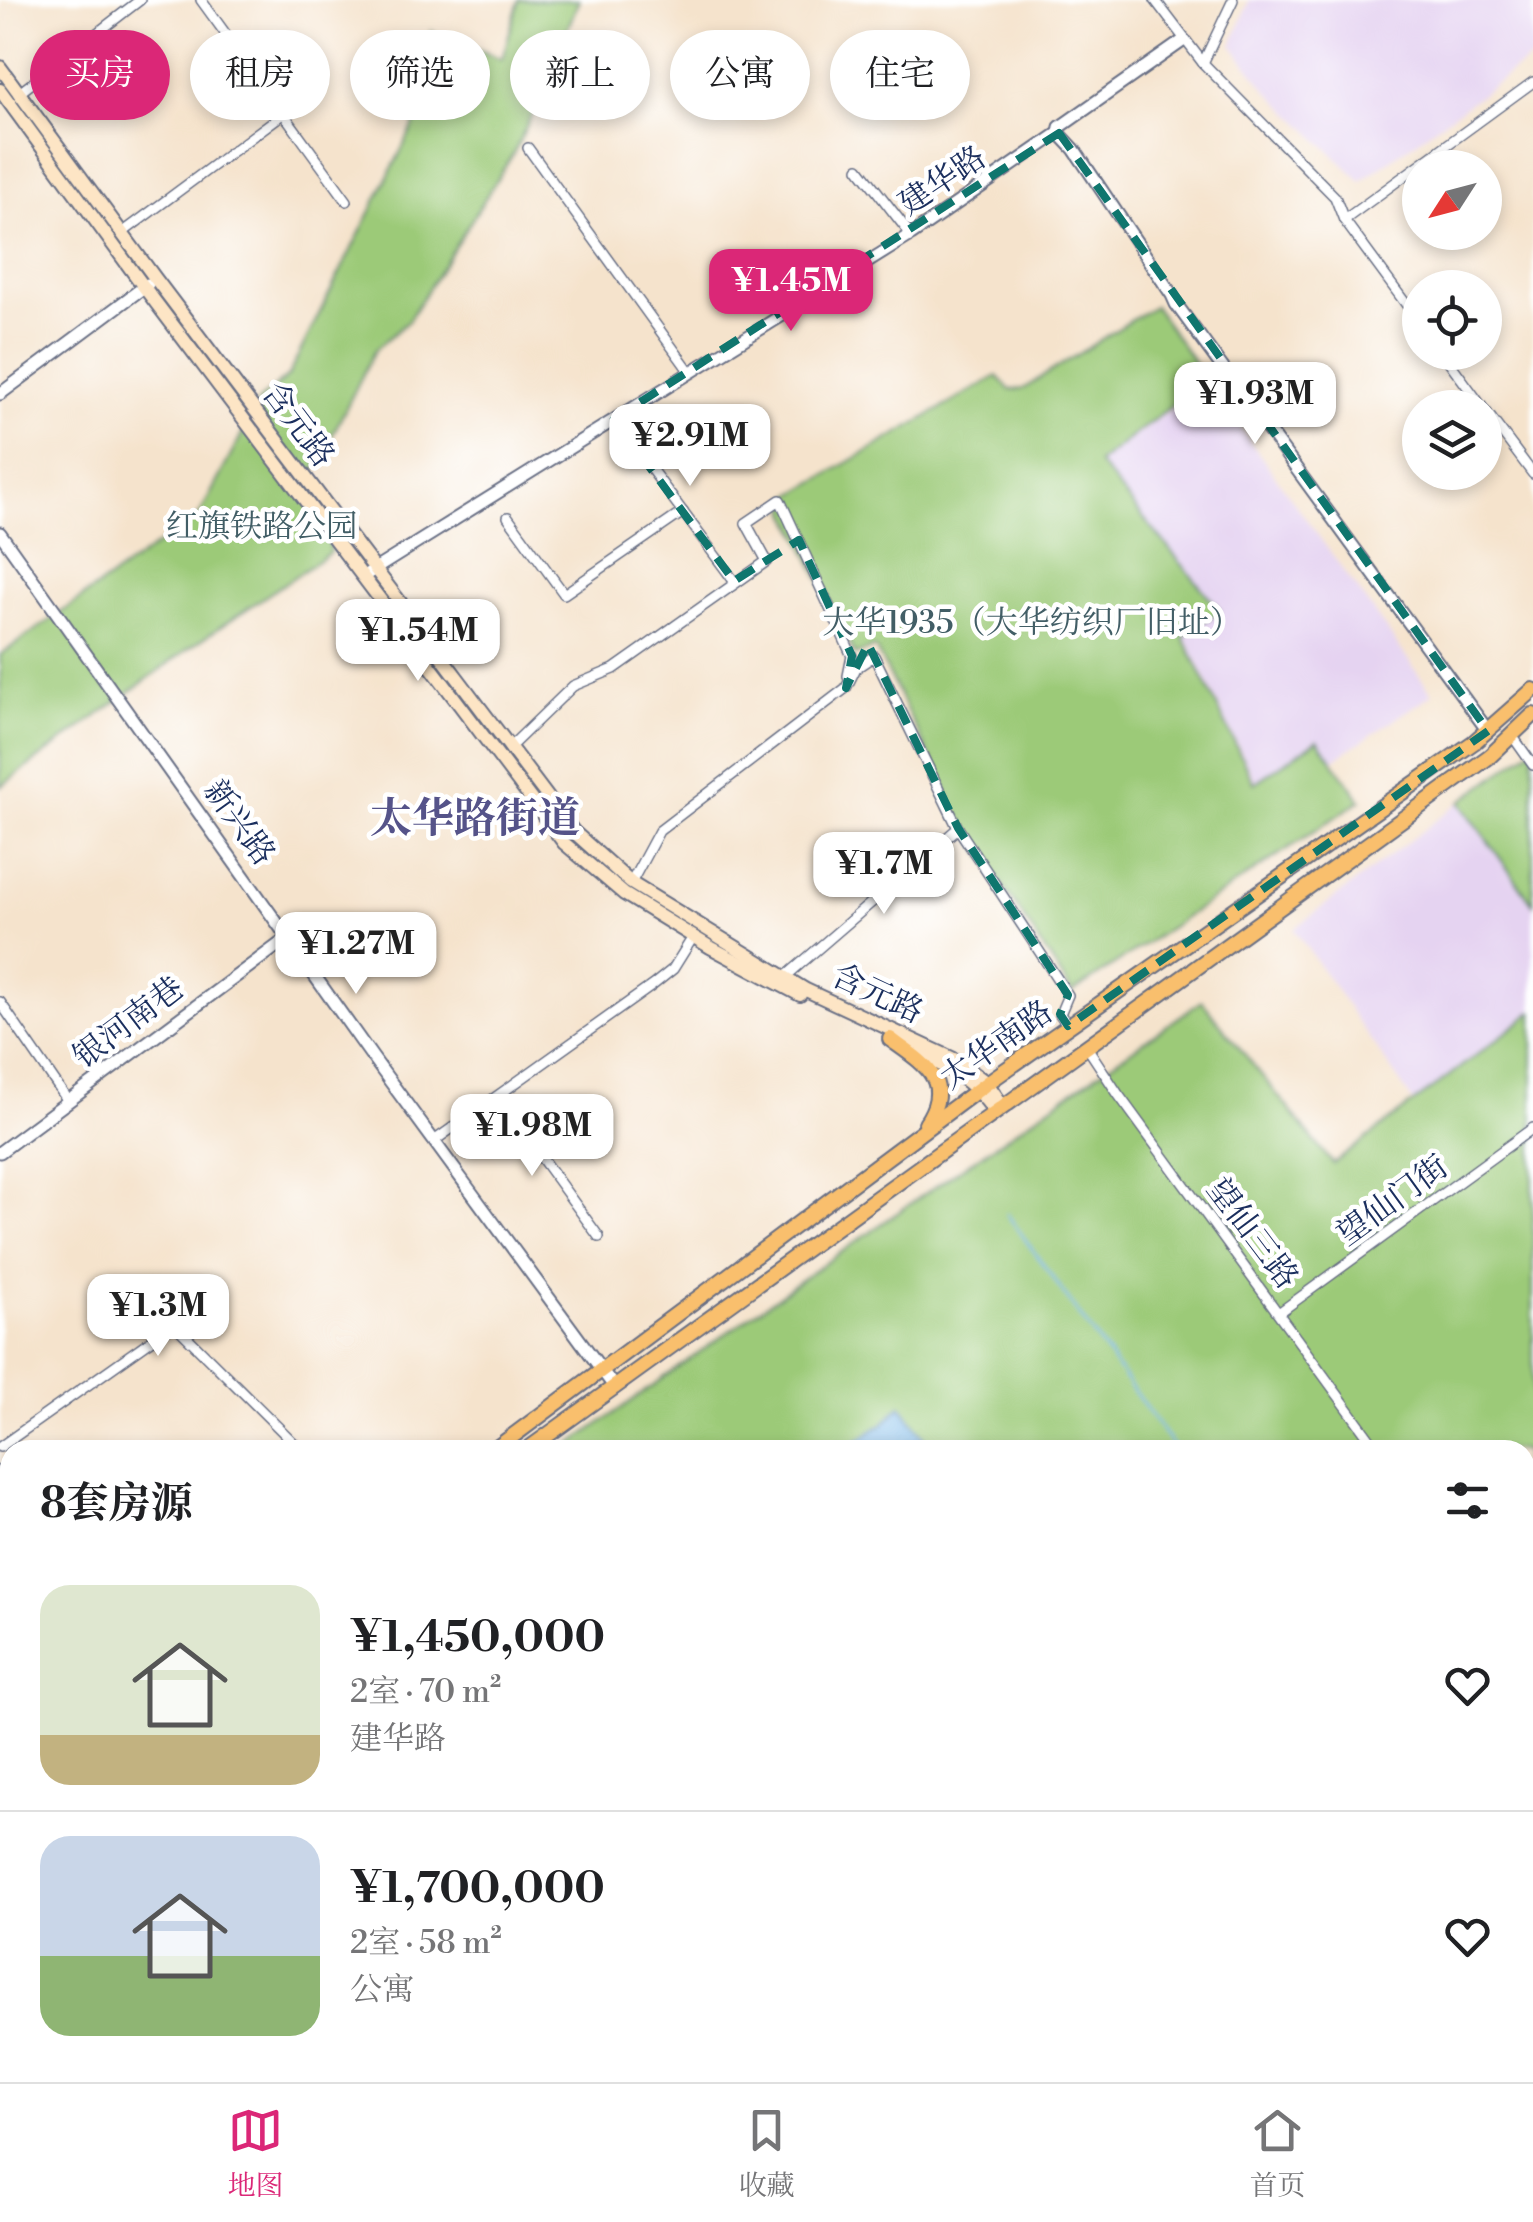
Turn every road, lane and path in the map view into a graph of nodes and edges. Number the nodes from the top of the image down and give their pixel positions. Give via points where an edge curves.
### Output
1 (140, 0) edge
2 (201, 0) edge
3 (1155, 0) edge
4 (1232, 0) edge
5 (223, 30) edge
6 (1184, 40) junction
7 (1203, 63) junction
8 (0, 67) edge
9 (1533, 82) edge
10 (9, 95) edge
11 (275, 120) edge
12 (289, 120) edge
13 (1060, 133) junction
14 (528, 148) dead end
15 (859, 168) dead end
16 (348, 201) dead end
17 (1344, 220) junction
18 (122, 233) junction
19 (911, 235) junction
20 (150, 283) junction
21 (1402, 298) edge
22 (690, 372) junction
23 (0, 394) edge
24 (614, 419) junction
25 (1502, 433) edge
26 (1533, 474) edge
27 (683, 512) junction
28 (508, 517) dead end
29 (0, 533) edge
30 (369, 573) junction
31 (734, 582) junction
32 (846, 688) junction
33 (1533, 690) edge
34 (1533, 715) edge
35 (1488, 730) junction
36 (1533, 730) edge
37 (1516, 741) junction
38 (509, 748) junction
39 (1490, 756) junction
40 (1533, 764) edge
41 (958, 828) junction
42 (631, 882) junction
43 (693, 936) junction
44 (289, 938) junction
45 (785, 977) junction
46 (0, 1002) edge
47 (1068, 1026) junction
48 (890, 1038) junction
49 (1087, 1046) junction
50 (982, 1086) junction
51 (498, 1098) junction
52 (68, 1101) junction
53 (999, 1109) junction
54 (1533, 1128) edge
55 (918, 1134) junction
56 (434, 1141) junction
57 (0, 1152) edge
58 (598, 1237) dead end
59 (1280, 1312) junction
60 (601, 1369) junction
61 (615, 1388) junction
62 (10, 1440) edge
63 (291, 1440) edge
64 (507, 1440) edge
65 (541, 1440) edge
66 (1371, 1440) edge

1 - 10 street
2 - 5 street
3 - 6 street
4 - 7 street
6 - 7 street
6 - 13 street, 建华路
7 - 17 street via 1335,198
8 - 10 main road, 含元路
9 - 17 street
10 - 18 main road, 含元路
10 - 20 main road, 含元路
11 - 18 street
12 - 16 street
13 - 19 street, 建华路
13 - 35 street via 1176,304
14 - 22 street
15 - 19 street
17 - 21 street
18 - 20 main road, 含元路
19 - 22 street, 建华路
20 - 23 street
20 - 30 main road, 含元路
22 - 24 street, 建华路
24 - 27 street
24 - 30 street, 建华路
25 - 26 street
27 - 28 street via 564,594
27 - 31 street
29 - 44 street, 新兴路
30 - 38 main road, 含元路
30 - 43 main road, 含元路 via 564,842 624,894
31 - 32 street via 767,560 746,524 780,500 852,656
31 - 38 street via 614,669 572,686
32 - 41 street via 856,668 874,656
32 - 42 street via 659,831
33 - 35 main road, 太华南路
34 - 39 main road, 太华南路
35 - 47 main road, 太华南路
36 - 37 main road
37 - 39 main road
37 - 40 street
38 - 42 main road, 含元路 via 574,832
39 - 49 main road, 太华南路
41 - 45 street
41 - 47 street via 1068,995 1060,1014
42 - 45 main road, 含元路
43 - 48 main road, 含元路
43 - 51 street via 673,969
44 - 52 street, 银河南巷
44 - 56 street, 新兴路
45 - 50 main road, 含元路 via 956,1060
46 - 52 street
47 - 50 main road, 太华南路
48 - 50 main road, 含元路
48 - 55 main road via 936,1081 936,1107
49 - 53 main road, 太华南路
49 - 59 street, 望仙三路
50 - 53 main road, 含元路
50 - 55 main road, 太华南路
51 - 56 street
51 - 58 street
52 - 57 street, 银河南巷
53 - 61 main road, 太华南路
54 - 59 street, 望仙门街
55 - 60 main road, 太华南路
56 - 60 street, 新兴路
59 - 66 street, 望仙三路
60 - 61 street, 新兴路
60 - 64 main road, 太华南路
61 - 65 main road, 太华南路
62 - 63 street via 174,1324

